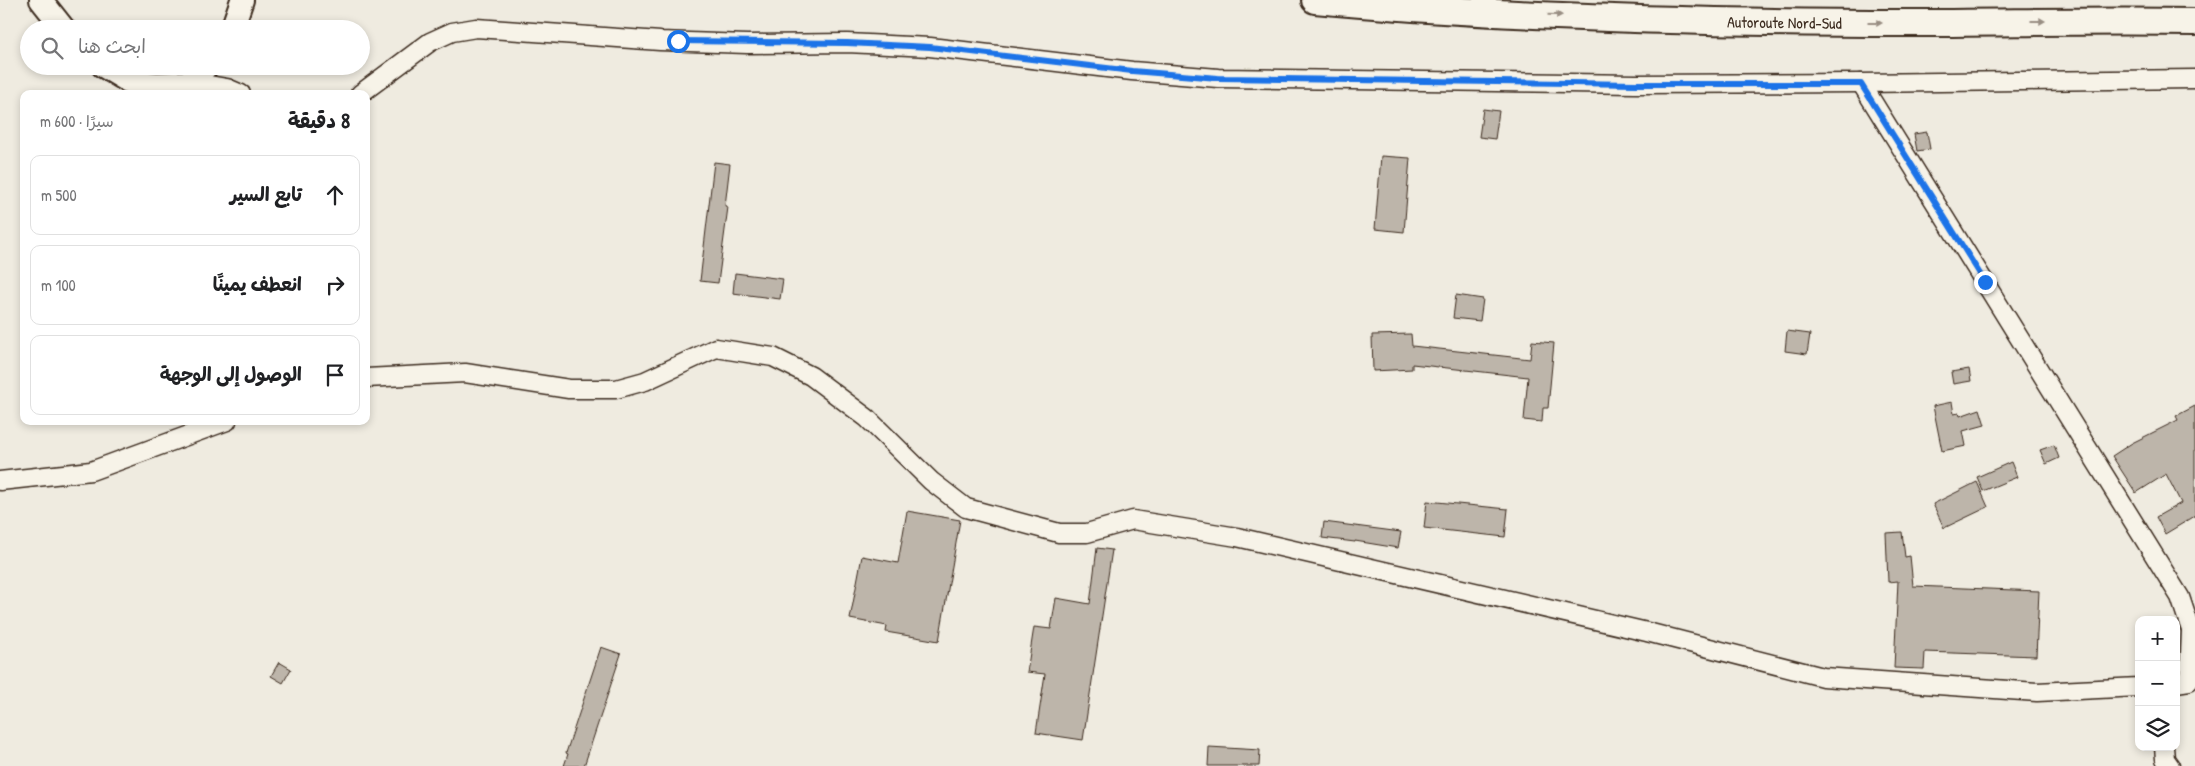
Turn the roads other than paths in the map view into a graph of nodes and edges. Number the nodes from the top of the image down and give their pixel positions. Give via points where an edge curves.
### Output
1 (40, 0) edge
2 (242, 0) edge
3 (1314, 0) edge
4 (57, 20) edge
5 (236, 20) edge
6 (2195, 22) edge
7 (118, 75) edge
8 (196, 75) edge
9 (202, 75) edge
10 (2195, 78) edge
11 (1861, 84) junction
12 (232, 90) edge
13 (365, 90) edge
14 (370, 378) edge
15 (217, 425) edge
16 (0, 481) edge
17 (2187, 682) edge
18 (2135, 688) edge
19 (2164, 751) edge
20 (2170, 766) edge

1 - 4 main road
2 - 5 main road
3 -> 6 highway, Autoroute Nord-Sud via 1477,13 1730,20
7 - 8 main road via 128,81 158,84
9 - 12 street
10 - 11 street
11 - 13 street via 1218,78 930,47 660,41 476,28 452,32 430,42
11 - 17 street via 2180,597 2191,630
14 - 18 street via 465,373 569,390 616,389 645,380 716,348 772,357 811,376 867,418 931,482 966,508 1059,533 1087,533 1133,520 1237,537 1647,632 1823,677 2037,692
15 - 16 street via 91,471
19 - 20 street

